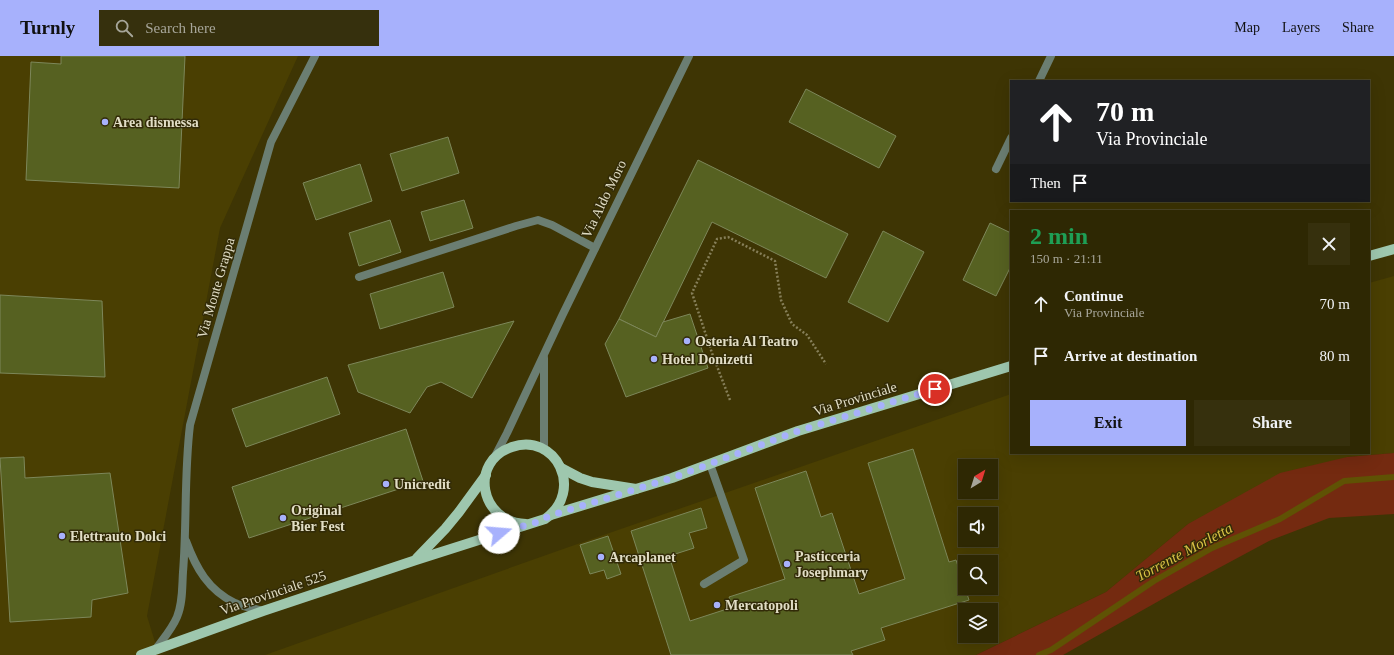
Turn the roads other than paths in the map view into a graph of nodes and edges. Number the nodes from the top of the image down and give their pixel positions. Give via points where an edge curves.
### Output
1 (315, 56) edge
2 (689, 56) edge
3 (1051, 56) edge
4 (1039, 80) edge
5 (1010, 140) edge
6 (996, 169) dead end
7 (594, 248) junction
8 (1394, 249) edge
9 (1370, 256) edge
10 (359, 277) dead end
11 (544, 355) junction
12 (1010, 366) edge
13 (544, 450) junction
14 (492, 462) junction
15 (710, 464) junction
16 (561, 468) junction
17 (486, 475) junction
18 (638, 489) junction
19 (549, 516) junction
20 (526, 524) junction
21 (185, 538) junction
22 (416, 560) junction
23 (704, 584) dead end
24 (263, 611) junction
25 (155, 650) junction
26 (141, 655) edge

1 - 21 street, Via Monte Grappa via 271,142 190,425 186,456
2 - 7 street, Via Aldo Moro
3 - 4 street
5 - 6 street
7 - 10 street via 538,220
7 - 11 street, Via Aldo Moro
8 - 9 main road
11 - 13 street, Via Aldo Moro
11 - 14 street, Via Aldo Moro
12 - 15 main road, Via Provinciale via 798,431
13 - 14 main road, Via Provinciale 525 via 530,445 516,446 502,451
13 - 16 main road, Via Provinciale 525
14 - 17 main road, Via Provinciale 525
15 - 18 main road, Via Provinciale 525
15 - 23 street via 744,560
16 - 18 main road, Via Provinciale 525 via 592,482
16 - 19 main road via 564,492 559,505
17 - 20 main road, Via Provinciale 525 via 486,494 492,508 507,520
17 - 22 main road, Via Provinciale 525 via 445,530
18 - 19 main road, Via Provinciale 525
19 - 20 main road, Via Provinciale 525
20 - 22 main road, Via Provinciale 525
21 - 24 street via 202,576 216,590 236,604
21 - 25 street, Via Monte Grappa via 180,605 174,622
22 - 24 main road, Via Provinciale 525
24 - 25 main road, Via Provinciale 525
25 - 26 main road, Via Provinciale 525

